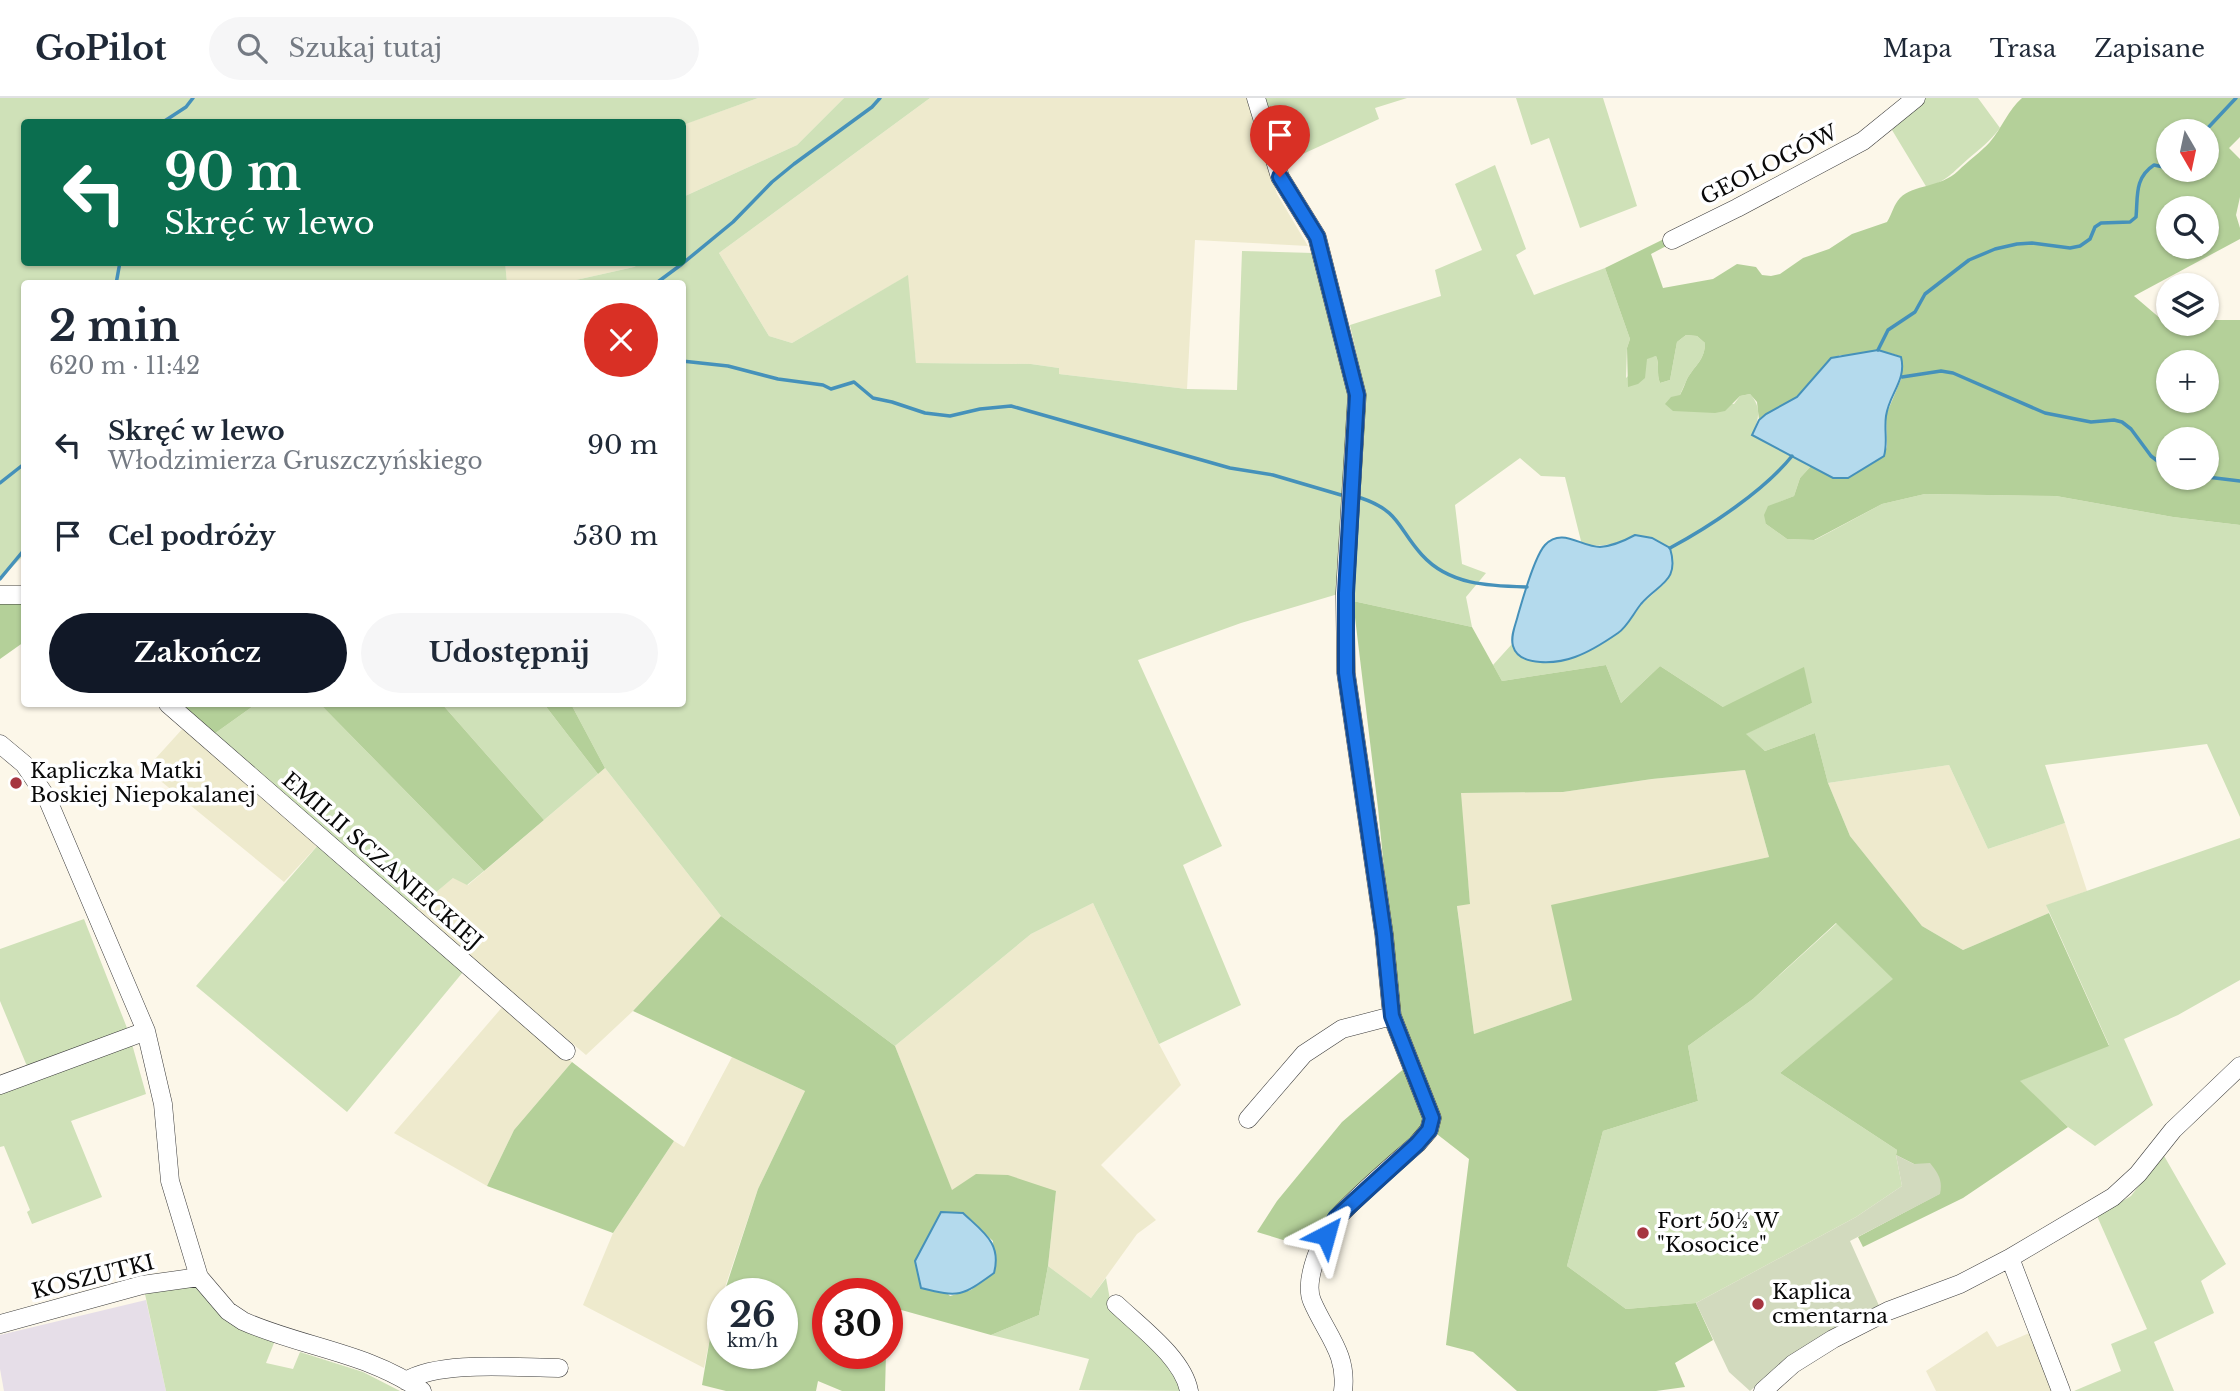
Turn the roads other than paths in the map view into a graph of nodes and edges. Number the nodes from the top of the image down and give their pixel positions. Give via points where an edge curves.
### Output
1 (1256, 98) edge
2 (1916, 98) edge
3 (1672, 240) dead end
4 (0, 594) edge
5 (21, 595) edge
6 (171, 707) edge
7 (0, 744) edge
8 (1392, 1016) junction
9 (146, 1031) junction
10 (566, 1051) dead end
11 (2240, 1066) edge
12 (0, 1085) edge
13 (1248, 1119) dead end
14 (2010, 1258) junction
15 (199, 1277) junction
16 (1116, 1304) dead end
17 (0, 1324) edge
18 (559, 1368) dead end
19 (407, 1381) junction
20 (422, 1391) edge
21 (1189, 1391) edge
22 (1343, 1391) edge
23 (1763, 1391) edge
24 (2061, 1391) edge

1 - 8 street via 1280,177 1317,237 1357,395 1346,673
2 - 3 street, GEOLOGÓW via 1863,141
4 - 5 street
6 - 10 street, EMILII SCZANIECKIEJ
7 - 9 street via 24,764 47,797
8 - 13 street via 1342,1029 1304,1054
8 - 22 street via 1432,1118 1417,1144 1336,1218 1317,1256 1311,1298 1343,1365
9 - 12 street
9 - 15 street via 163,1104 170,1181
11 - 14 street via 2173,1130 2113,1197
14 - 23 street via 1833,1339 1793,1364
14 - 24 street
15 - 17 street, KOSZUTKI via 142,1285
15 - 19 street via 228,1311 243,1321 327,1348
16 - 21 street via 1169,1355 1186,1376
18 - 19 street via 443,1369
19 - 20 street

